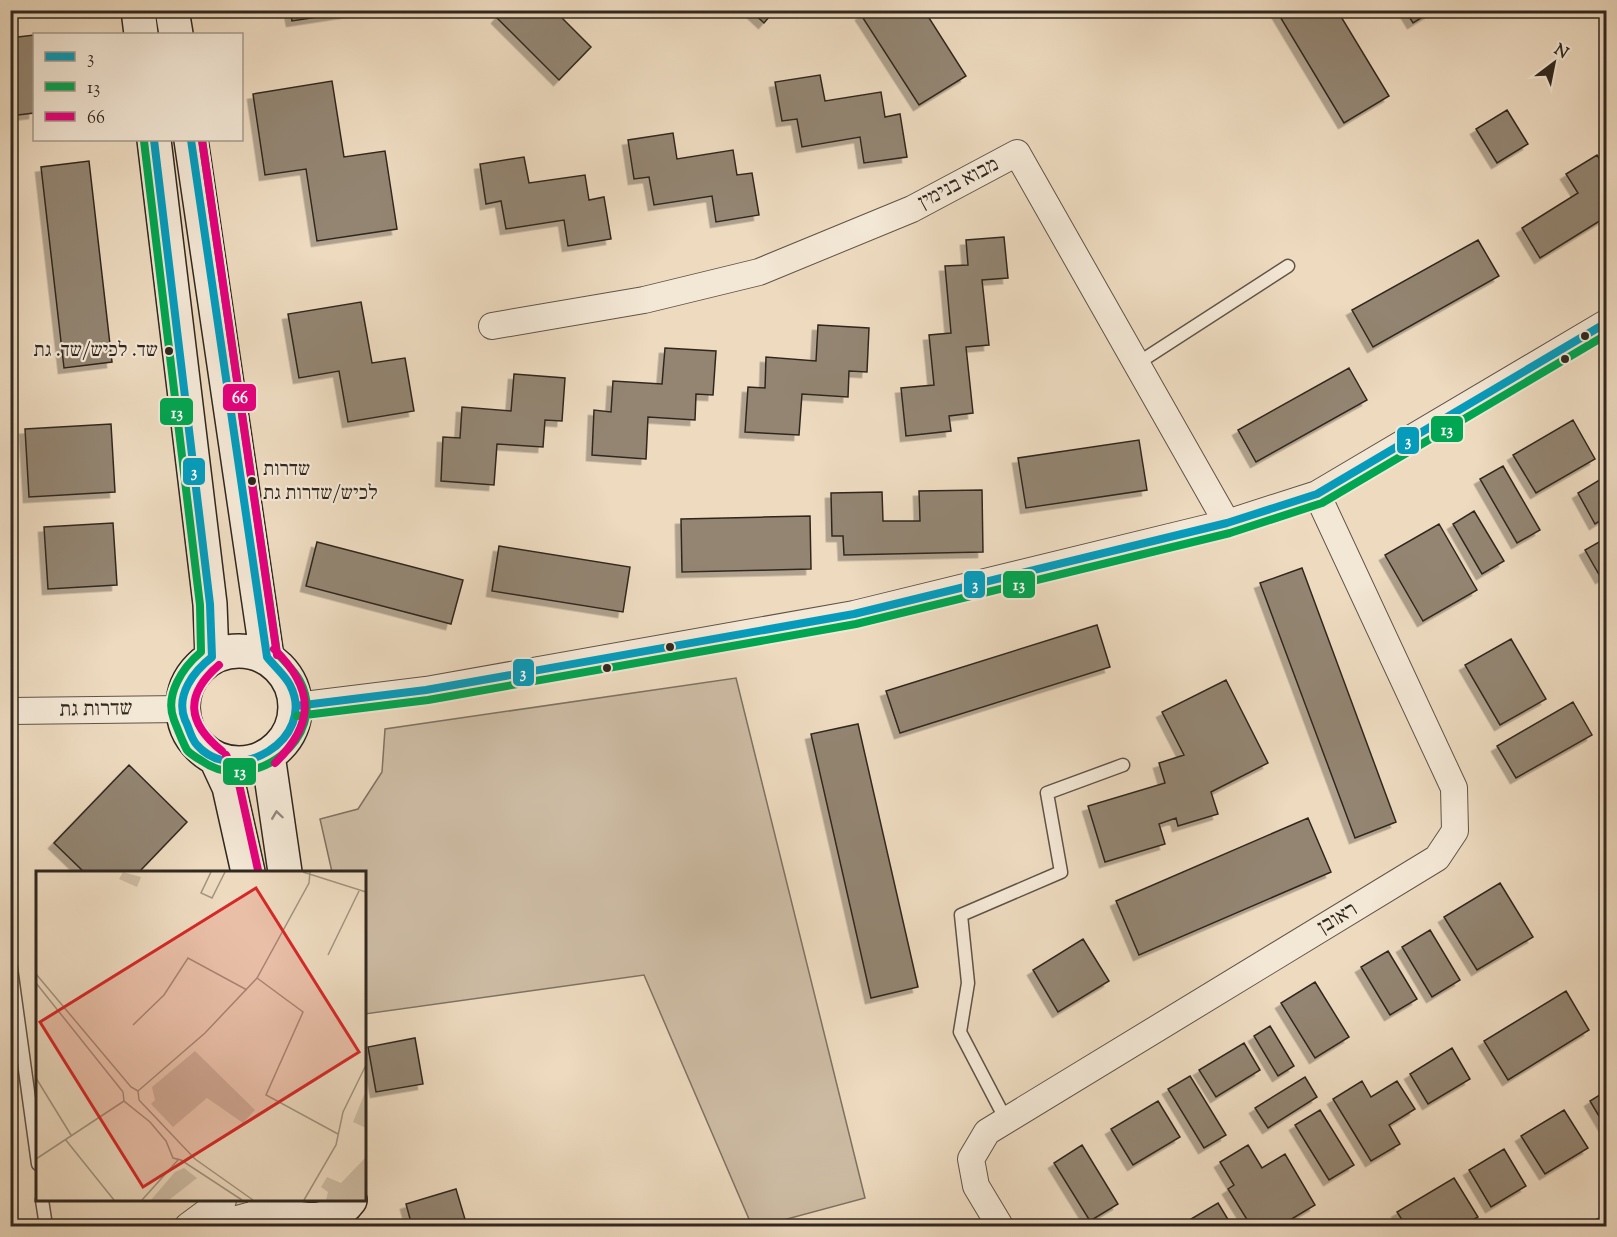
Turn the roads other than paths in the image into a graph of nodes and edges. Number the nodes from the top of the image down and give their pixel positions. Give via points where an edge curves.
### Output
1 (138, 10) edge
2 (172, 10) edge
3 (141, 33) edge
4 (176, 33) edge
5 (154, 141) edge
6 (191, 141) edge
7 (1288, 266) dead end
8 (1606, 323) edge
9 (492, 326) dead end
10 (1138, 363) junction
11 (1317, 494) junction
12 (1227, 523) junction
13 (212, 657) junction
14 (267, 657) junction
15 (296, 706) junction
16 (182, 709) junction
17 (10, 711) edge
18 (268, 755) junction
19 (216, 759) junction
20 (1123, 765) dead end
21 (248, 871) edge
22 (285, 871) edge
23 (10, 961) edge
24 (1006, 1120) junction
25 (36, 1150) edge
26 (42, 1201) edge
27 (222, 1201) edge
28 (349, 1201) edge
29 (358, 1201) edge
30 (283, 1214) edge
31 (46, 1227) edge
32 (188, 1227) edge
33 (211, 1227) edge
34 (364, 1227) edge
35 (1000, 1227) edge

1 - 3 main road
2 - 4 main road
5 - 13 main road via 210,604
6 - 14 main road
7 - 10 lane
8 - 11 street
9 - 10 street, מבוא בנימין via 644,300 759,272 912,209 1017,153
10 - 12 street, מבוא בנימין
11 - 12 street
11 - 24 street, ראובן via 1454,788 1455,831 1437,858
12 - 15 street via 854,614 426,690
13 - 14 main road via 230,651 249,651
13 - 16 main road via 190,678
14 - 15 main road via 283,670
15 - 18 main road via 293,725 283,743
16 - 17 street, שדרות גת
16 - 19 main road via 193,738
18 - 19 main road via 252,762
22 -> 18 main road
19 - 21 main road via 229,787
20 - 24 lane via 1047,793 1061,872 961,915 969,983 960,1032
23 - 25 lane
24 - 35 street, ראובן via 987,1132 971,1159 976,1186
26 - 31 lane
27 - 32 street
28 - 30 main road via 331,1215 313,1220
29 - 34 main road
30 - 33 street via 248,1216

